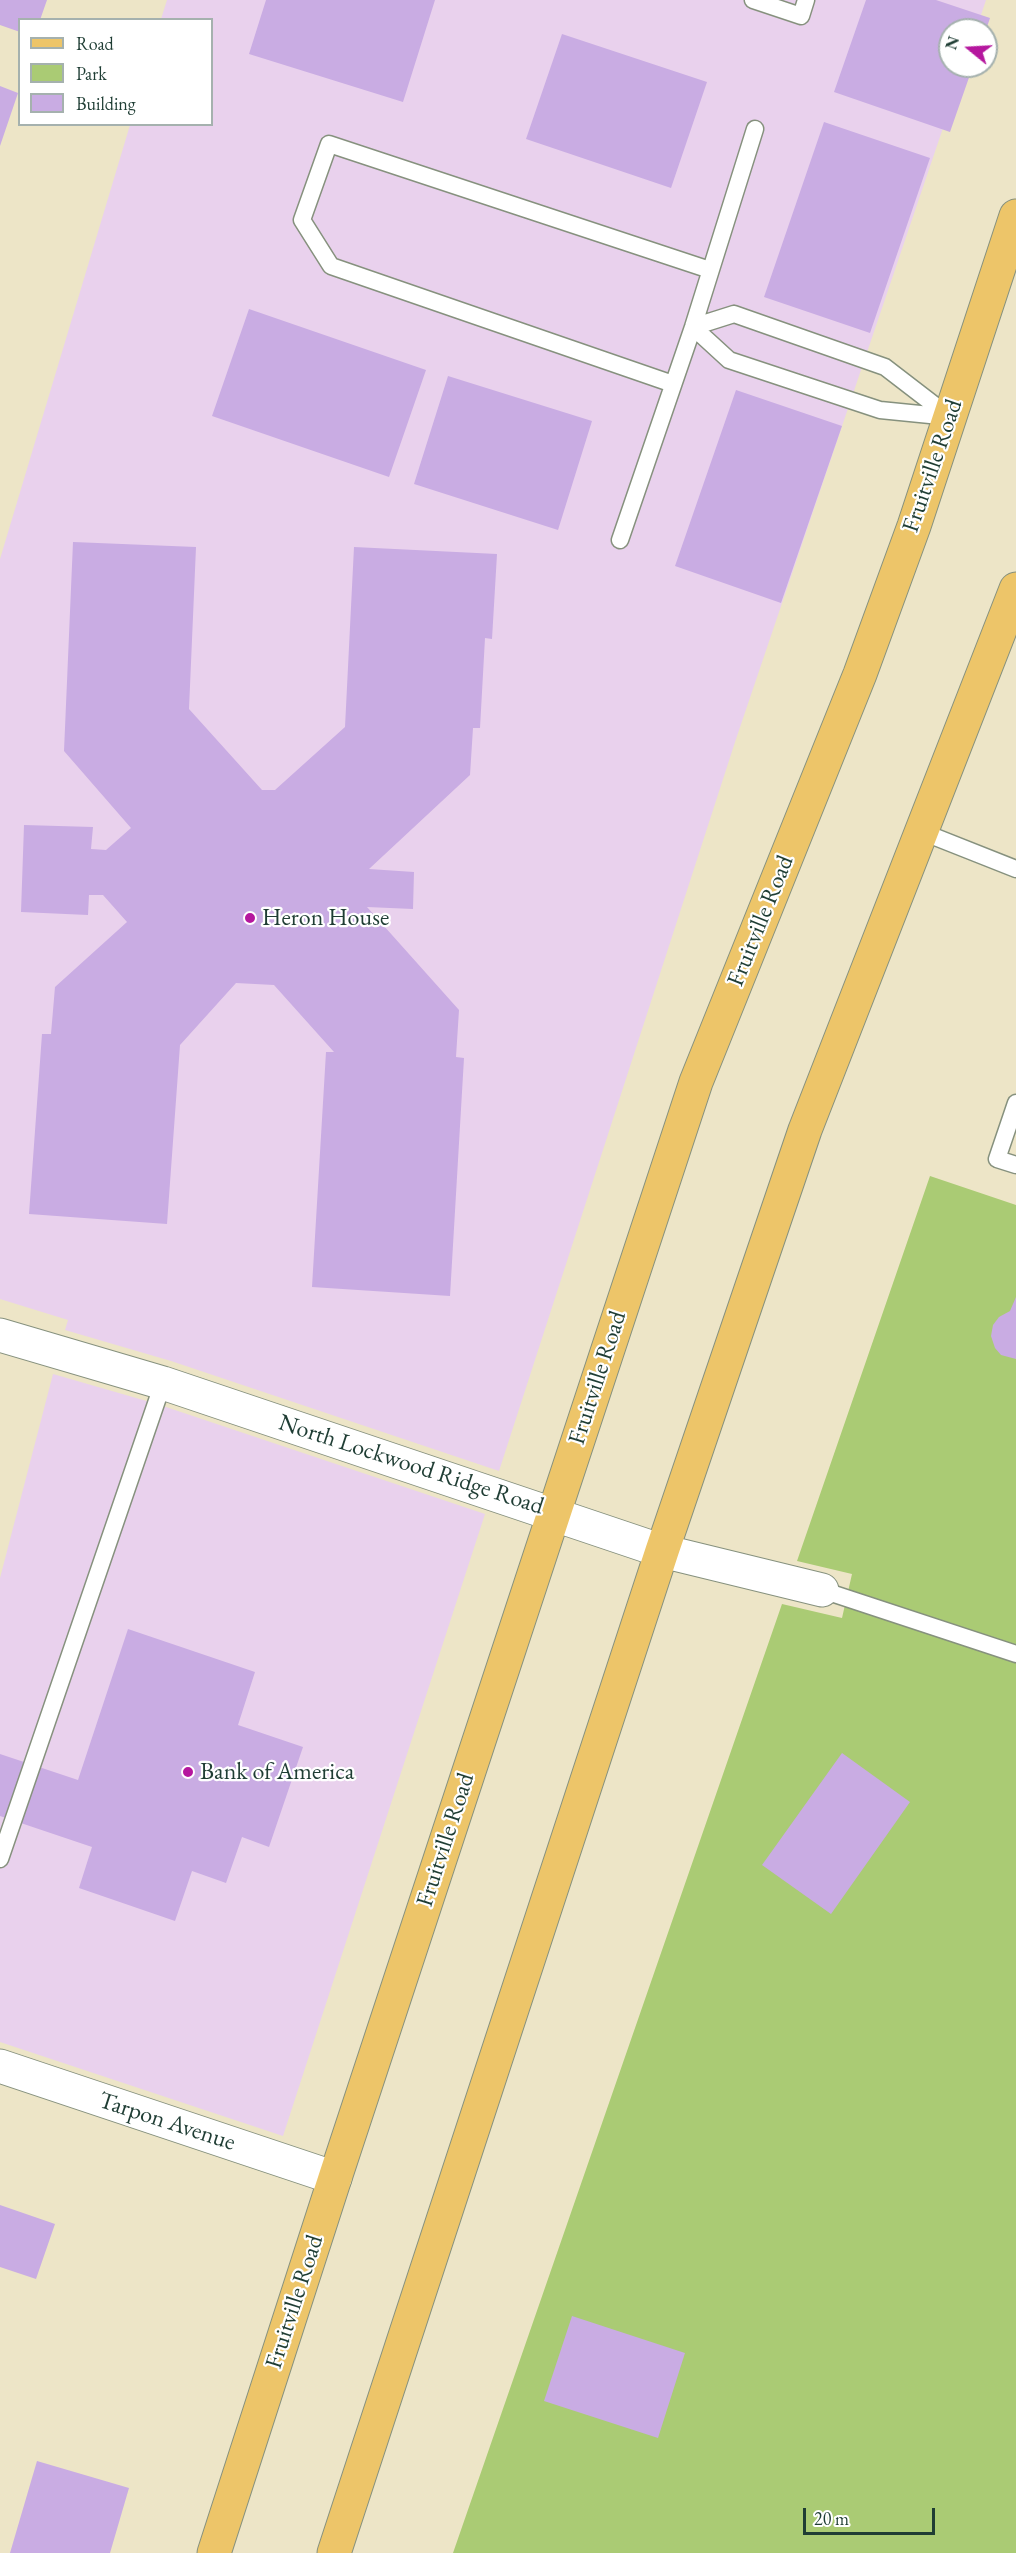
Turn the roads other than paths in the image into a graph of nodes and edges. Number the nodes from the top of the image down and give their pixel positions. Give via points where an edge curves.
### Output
1 (753, 0) edge
2 (806, 0) edge
3 (755, 129) dead end
4 (1016, 216) edge
5 (710, 270) junction
6 (693, 327) junction
7 (673, 384) junction
8 (950, 417) junction
9 (620, 540) dead end
10 (1016, 589) edge
11 (920, 831) junction
12 (1016, 869) edge
13 (1016, 1103) edge
14 (1016, 1165) edge
15 (0, 1335) edge
16 (163, 1383) junction
17 (553, 1513) junction
18 (662, 1551) junction
19 (822, 1590) joint
20 (1016, 1654) edge
21 (0, 1859) edge
22 (0, 2066) edge
23 (335, 2178) junction
24 (214, 2553) edge
25 (334, 2553) edge

1 - 2 lane via 801,16
3 - 5 lane
4 - 8 main road, Fruitville Road
5 - 6 lane
5 - 7 lane via 329,144 302,220 331,266
6 - 7 lane
6 - 8 lane via 729,360 880,410
6 - 8 lane via 734,314 755,321 885,367
7 - 9 lane
8 - 17 main road, Fruitville Road via 860,674 696,1082
10 - 11 main road
11 - 12 lane
11 - 18 main road via 805,1130
13 - 14 lane via 997,1159
15 - 16 street, North Lockwood Ridge Road
16 - 17 street, North Lockwood Ridge Road
16 - 21 lane
17 - 18 street, North Lockwood Ridge Road
17 - 23 main road, Fruitville Road
18 - 19 street, North Lockwood Ridge Road
18 - 25 main road
19 - 20 lane
22 - 23 street, Tarpon Avenue
23 - 24 main road, Fruitville Road

